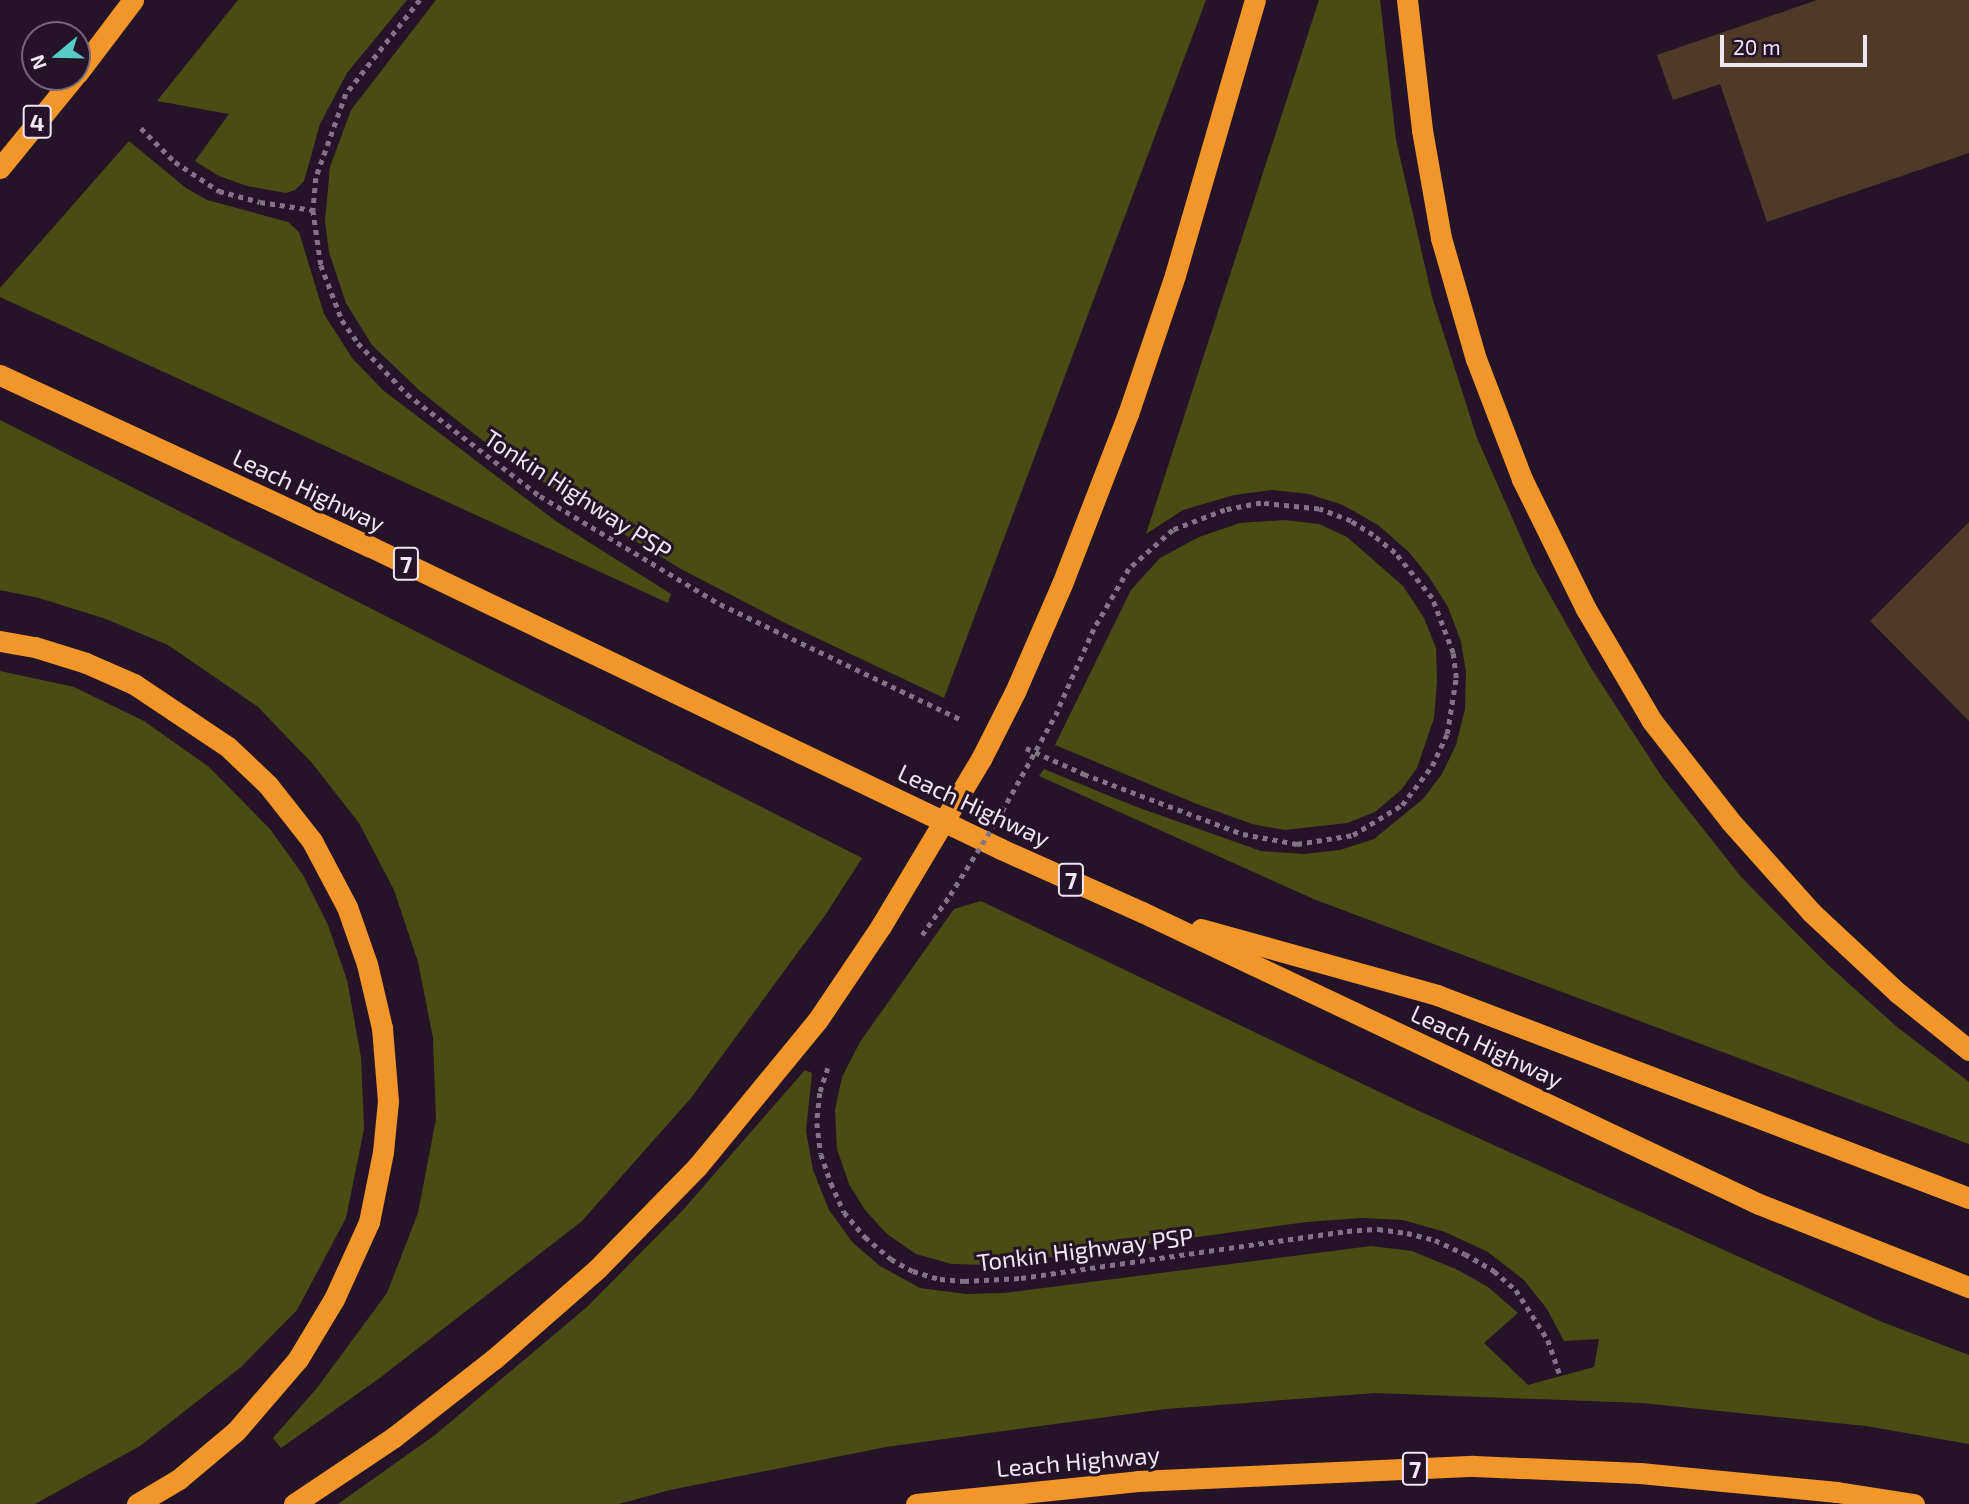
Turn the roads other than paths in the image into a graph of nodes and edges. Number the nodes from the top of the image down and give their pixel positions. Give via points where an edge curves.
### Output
1 (133, 0) edge
2 (1255, 0) edge
3 (1407, 0) edge
4 (91, 55) edge
5 (63, 91) edge
6 (0, 168) edge
7 (0, 375) edge
8 (0, 641) edge
9 (1142, 912) junction
10 (1969, 1050) edge
11 (1969, 1198) edge
12 (1969, 1287) edge
13 (137, 1504) edge
14 (295, 1504) edge
15 (916, 1504) edge
16 (1914, 1504) edge

1 - 4 highway, 4
2 - 14 highway, bridge via 1175,275 1128,414 1062,584 981,759 881,926 817,1021 697,1167 597,1269 494,1359 394,1437
3 - 10 highway via 1422,130 1448,262 1476,359 1522,479 1586,609 1652,721 1730,821 1811,912 1898,993
5 - 6 highway, 4
7 - 9 highway, Leach Highway / 7
8 - 13 highway via 86,663 134,684 228,747 268,785 312,841 348,907 382,1028 387,1101 383,1152 369,1222 334,1299 298,1359 236,1431 179,1479
9 - 11 highway via 1437,995
9 - 12 highway, Leach Highway / 7 via 1759,1205
15 - 16 highway, Leach Highway / 7 via 1138,1481 1474,1466 1640,1473

